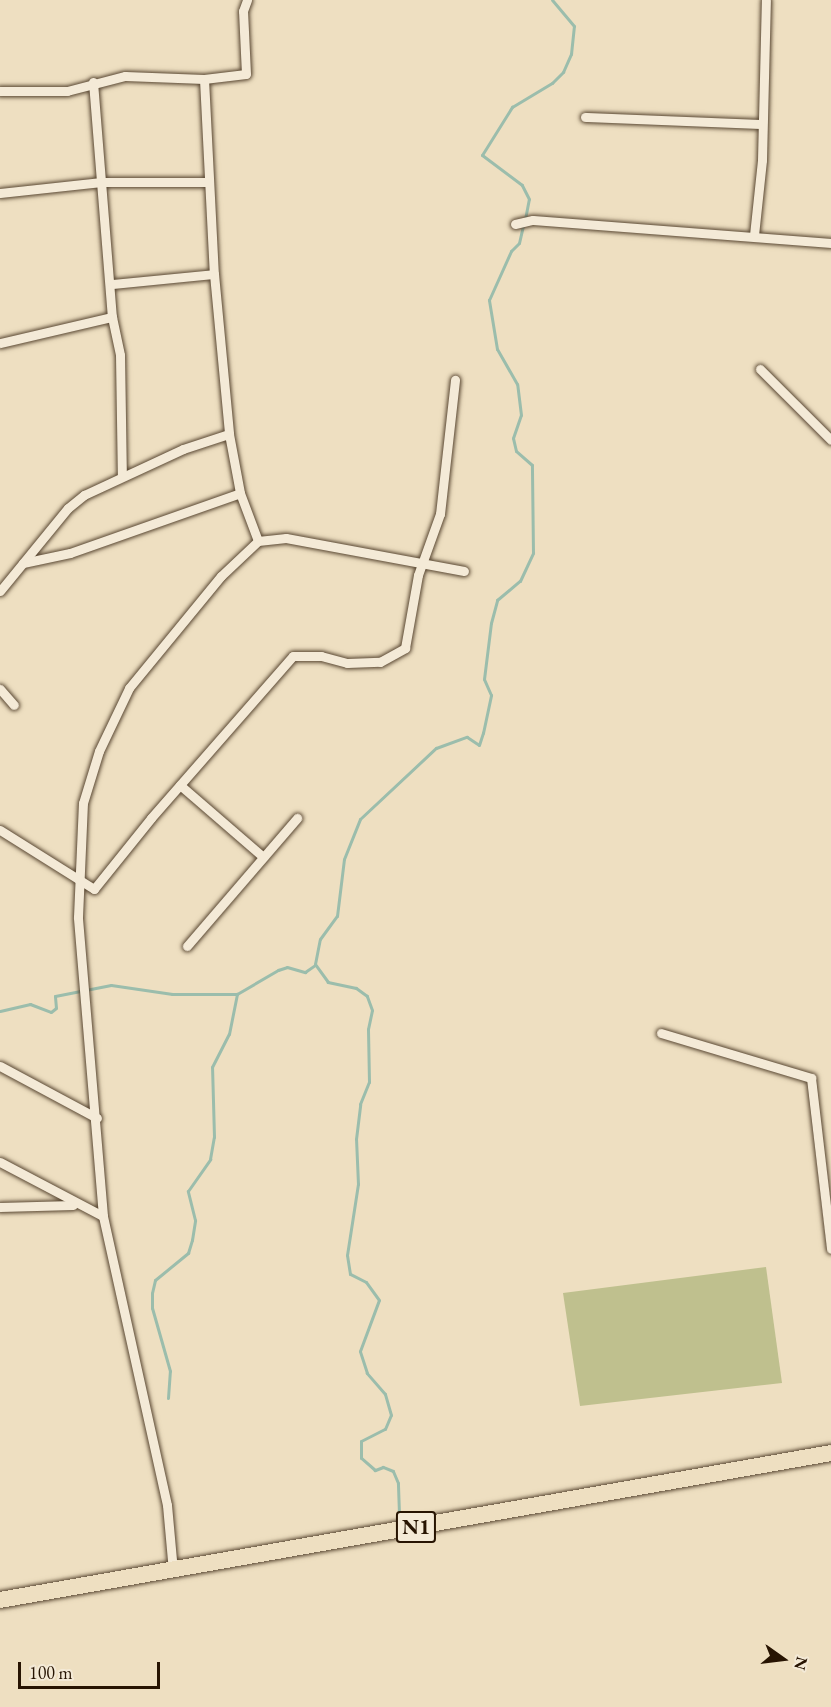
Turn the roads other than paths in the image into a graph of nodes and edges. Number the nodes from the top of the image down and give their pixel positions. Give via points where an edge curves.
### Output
1 (247, 0) edge
2 (766, 0) edge
3 (204, 79) junction
4 (93, 82) junction
5 (0, 91) edge
6 (585, 117) dead end
7 (762, 124) junction
8 (101, 182) junction
9 (209, 182) junction
10 (0, 194) edge
11 (515, 224) dead end
12 (754, 235) junction
13 (831, 243) edge
14 (214, 274) junction
15 (112, 284) junction
16 (112, 317) junction
17 (0, 343) edge
18 (760, 369) dead end
19 (455, 380) dead end
20 (229, 434) junction
21 (831, 440) edge
22 (122, 476) junction
23 (240, 492) junction
24 (258, 541) junction
25 (23, 563) junction
26 (422, 563) junction
27 (464, 571) dead end
28 (0, 591) edge
29 (0, 689) edge
30 (15, 705) dead end
31 (180, 785) junction
32 (297, 818) dead end
33 (1, 832) edge
34 (263, 857) junction
35 (79, 880) junction
36 (187, 946) dead end
37 (661, 1033) dead end
38 (0, 1066) edge
39 (97, 1118) junction
40 (0, 1162) edge
41 (75, 1204) junction
42 (0, 1207) edge
43 (103, 1216) junction
44 (831, 1249) edge
45 (831, 1453) edge
46 (173, 1571) junction
47 (0, 1600) edge

1 - 3 street via 243,11 246,74
2 - 7 street
3 - 4 street via 125,75
3 - 9 street
4 - 5 street via 67,91
4 - 8 street
6 - 7 street
7 - 12 street
8 - 9 street
8 - 10 street
8 - 15 street
9 - 14 street
11 - 12 street via 533,220
12 - 13 street
14 - 15 street
14 - 20 street
15 - 16 street
16 - 17 street
16 - 22 street via 120,355
18 - 21 street
19 - 26 street via 440,514
20 - 22 street
20 - 23 street
22 - 25 street via 68,508
23 - 24 street
23 - 25 street via 70,553
24 - 26 street via 286,538
24 - 35 street via 221,576 129,688 99,751 83,803
25 - 28 street
26 - 27 street
26 - 31 street via 405,648 380,662 347,663 321,656 293,656
29 - 30 street
31 - 34 street
31 - 35 street via 94,890
32 - 34 street
33 - 35 street
34 - 36 street
35 - 39 street
37 - 44 street via 810,1078
38 - 39 street
39 - 43 street
40 - 41 street
41 - 42 street
41 - 43 street
43 - 46 street via 167,1505
45 - 46 highway, N1
46 - 47 highway, N1

